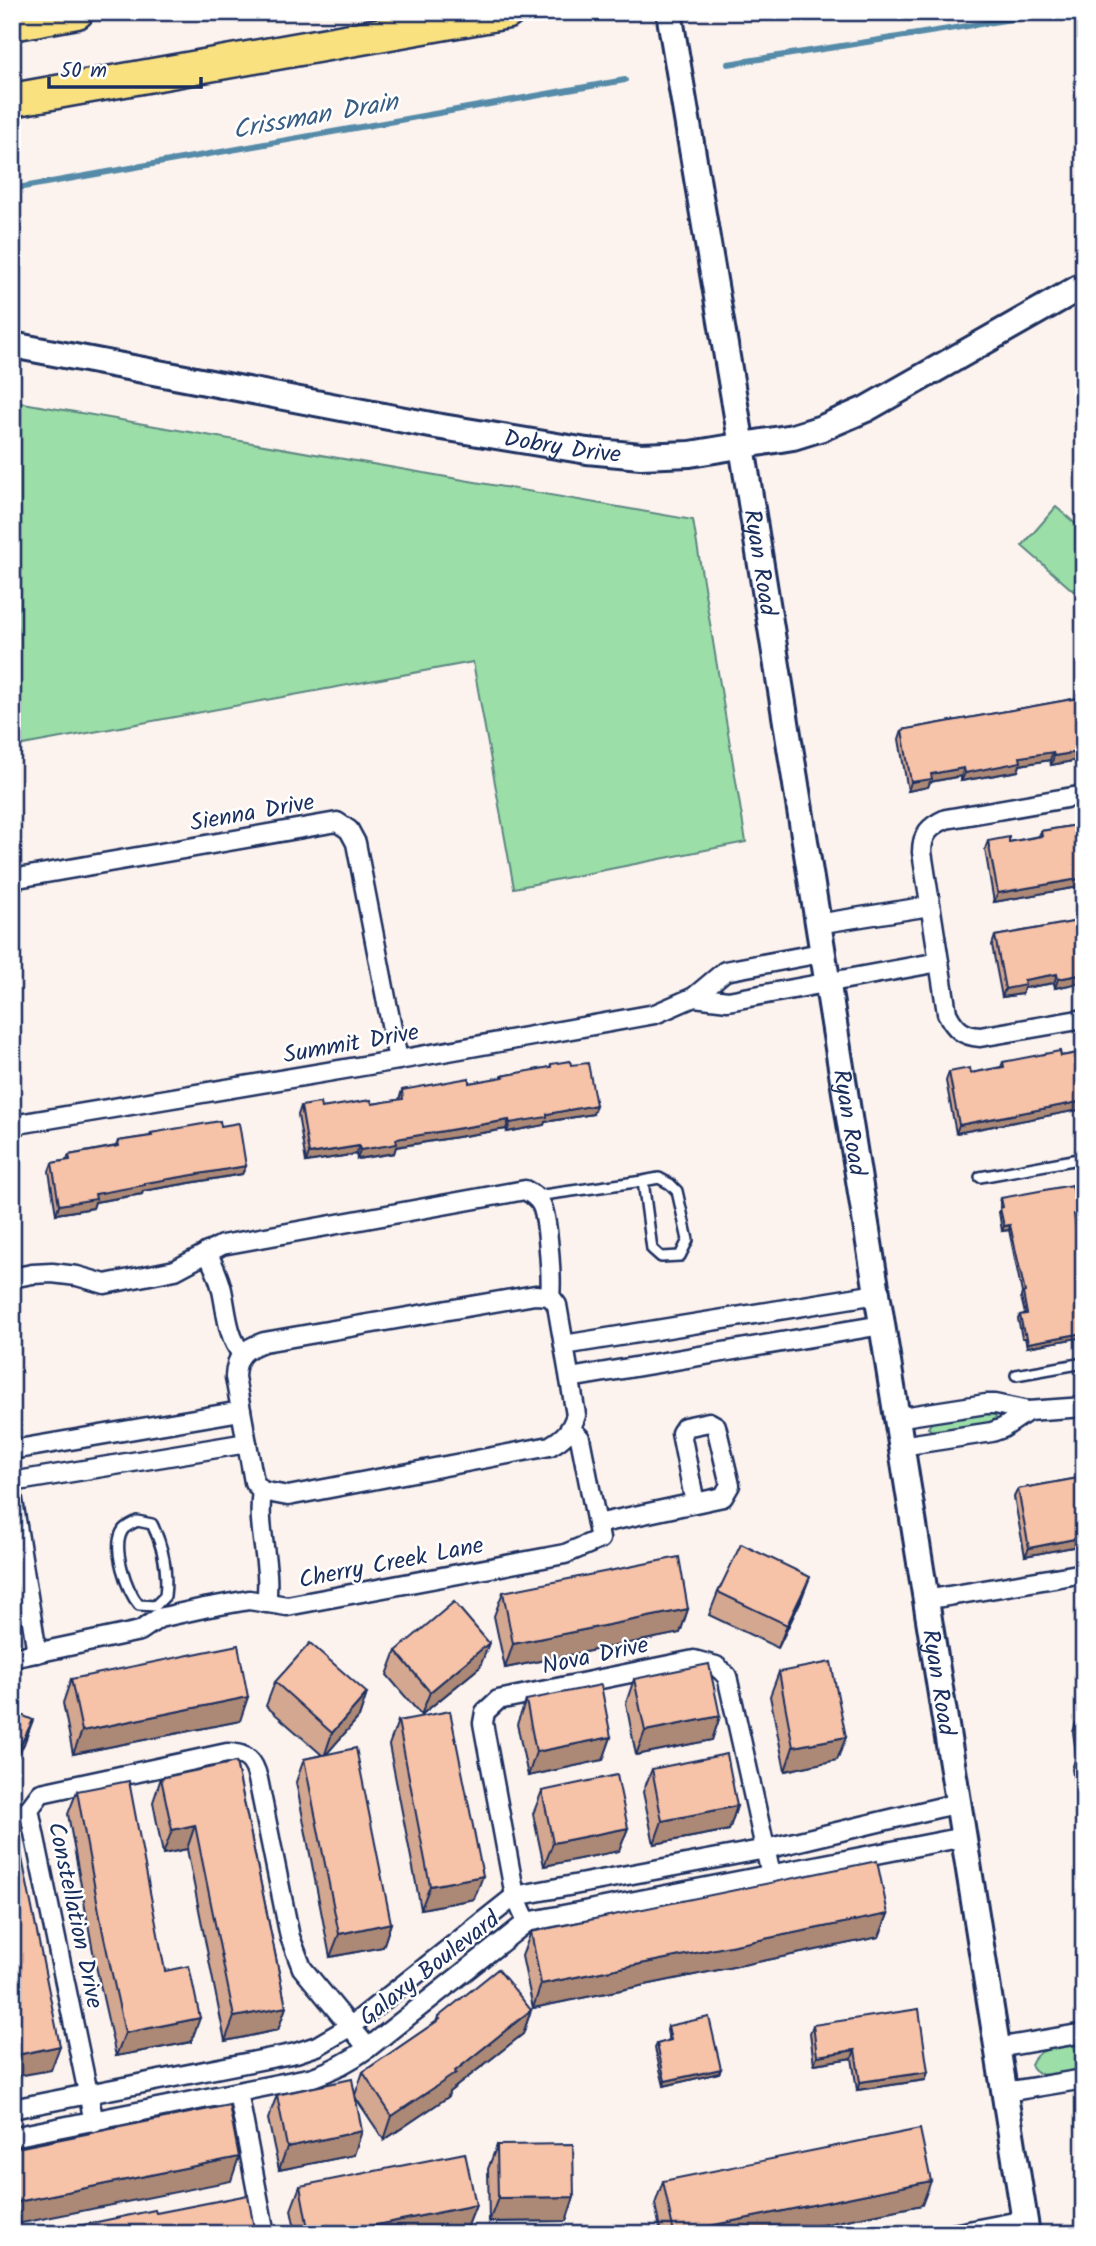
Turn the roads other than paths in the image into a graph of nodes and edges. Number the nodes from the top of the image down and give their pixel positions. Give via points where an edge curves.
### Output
1 (77, 12) edge
2 (508, 12) edge
3 (668, 12) edge
4 (12, 24) edge
5 (12, 100) edge
6 (1084, 285) edge
7 (12, 345) edge
8 (742, 446) junction
9 (1084, 795) edge
10 (12, 879) edge
11 (930, 906) junction
12 (817, 924) junction
13 (821, 953) junction
14 (939, 962) junction
15 (826, 983) junction
16 (694, 997) junction
17 (1084, 1019) edge
18 (398, 1060) junction
19 (12, 1125) edge
20 (1084, 1158) edge
21 (979, 1177) dead end
22 (643, 1181) junction
23 (536, 1196) junction
24 (207, 1252) junction
25 (12, 1278) edge
26 (877, 1294) junction
27 (550, 1296) junction
28 (882, 1325) junction
29 (564, 1345) junction
30 (242, 1354) junction
31 (1084, 1363) edge
32 (1016, 1375) dead end
33 (570, 1378) junction
34 (1084, 1407) edge
35 (241, 1411) junction
36 (1028, 1411) junction
37 (896, 1418) junction
38 (571, 1429) junction
39 (247, 1443) junction
40 (901, 1447) junction
41 (12, 1450) edge
42 (12, 1482) edge
43 (262, 1492) junction
44 (12, 1494) edge
45 (695, 1503) dead end
46 (597, 1524) junction
47 (16, 1550) edge
48 (1084, 1573) edge
49 (925, 1600) junction
50 (266, 1602) junction
51 (157, 1611) junction
52 (37, 1653) junction
53 (12, 1658) edge
54 (958, 1803) junction
55 (964, 1838) junction
56 (766, 1849) junction
57 (771, 1875) junction
58 (515, 1896) junction
59 (527, 1922) junction
60 (351, 2026) junction
61 (1084, 2034) edge
62 (369, 2048) junction
63 (998, 2048) junction
64 (1084, 2079) edge
65 (238, 2092) junction
66 (1005, 2092) junction
67 (88, 2094) junction
68 (12, 2109) edge
69 (94, 2122) junction
70 (12, 2137) edge
71 (1026, 2227) edge
72 (265, 2234) edge
73 (953, 2234) edge

1 - 4 highway
2 - 5 highway
3 - 8 main road, Ryan Road
6 - 8 main road, Dobry Drive via 866,410 822,428
7 - 8 main road, Dobry Drive via 587,452 665,456
8 - 12 main road, Ryan Road
9 - 11 street via 935,824 922,841
10 - 18 street, Sienna Drive via 337,822 349,830 356,843
11 - 12 street
11 - 14 street
12 - 13 main road, Ryan Road
13 - 15 main road, Ryan Road
13 - 16 street, Summit Drive via 725,971
14 - 15 street, Summit Drive
14 - 17 street via 947,1013 962,1033 994,1036
15 - 16 street, Summit Drive via 727,1001
15 - 26 main road, Ryan Road
16 - 18 street, Summit Drive via 655,1014
18 - 19 street, Summit Drive
20 - 21 lane
22 - 22 lane via 659,1178 677,1191 688,1240 680,1256 662,1257 652,1249
22 - 23 lane
23 - 24 street via 525,1190 222,1245
23 - 27 street via 543,1207
24 - 25 street via 175,1270 105,1284 52,1273
24 - 30 street via 221,1287 228,1329
26 - 28 main road, Ryan Road
26 - 29 street
27 - 29 street via 557,1305
27 - 30 street via 264,1342
28 - 33 street
28 - 37 main road, Ryan Road
29 - 33 street
30 - 35 street via 235,1366
31 - 32 lane
33 - 38 street via 576,1415
34 - 36 street
35 - 39 street
35 - 41 street
36 - 37 street via 986,1404
36 - 40 street via 992,1432
37 - 40 main road, Ryan Road
38 - 43 street via 550,1446 288,1496
38 - 46 street via 580,1438
39 - 42 street
39 - 43 street via 254,1482
40 - 49 main road, Ryan Road
43 - 50 street
44 - 47 street
45 - 46 street
46 - 50 street, Cherry Creek Lane via 600,1539 565,1554 287,1606
47 - 52 street
48 - 49 street
49 - 54 main road, Ryan Road
50 - 51 street, Cherry Creek Lane
51 - 51 lane via 166,1595 167,1579 160,1540 152,1524 137,1521 124,1528 119,1541 122,1569 130,1595 139,1605
51 - 52 street, Cherry Creek Lane via 140,1631
52 - 53 street, Cherry Creek Lane
54 - 55 main road, Ryan Road
54 - 56 street, Galaxy Boulevard
55 - 57 street, Galaxy Boulevard
55 - 63 main road, Ryan Road
56 - 57 street, Nova Drive
56 - 58 street, Galaxy Boulevard
56 - 58 street, Nova Drive via 727,1676 716,1666 694,1660 498,1700 485,1712 483,1723
57 - 59 street, Galaxy Boulevard
58 - 59 street, Nova Drive
58 - 60 street, Galaxy Boulevard
59 - 62 street, Galaxy Boulevard
60 - 62 street, Constellation Drive
60 - 67 street, Galaxy Boulevard via 296,2053
60 - 67 street, Constellation Drive via 302,1968 290,1937 258,1779 248,1757 227,1753 41,1793 29,1809
61 - 63 street
62 - 65 street, Galaxy Boulevard via 332,2071
63 - 66 main road, Ryan Road
64 - 66 street
65 - 69 street, Galaxy Boulevard
65 - 72 street
66 - 71 main road, Ryan Road
67 - 68 street, Galaxy Boulevard
67 - 69 street, Constellation Drive
69 - 70 street, Galaxy Boulevard
71 - 73 street

